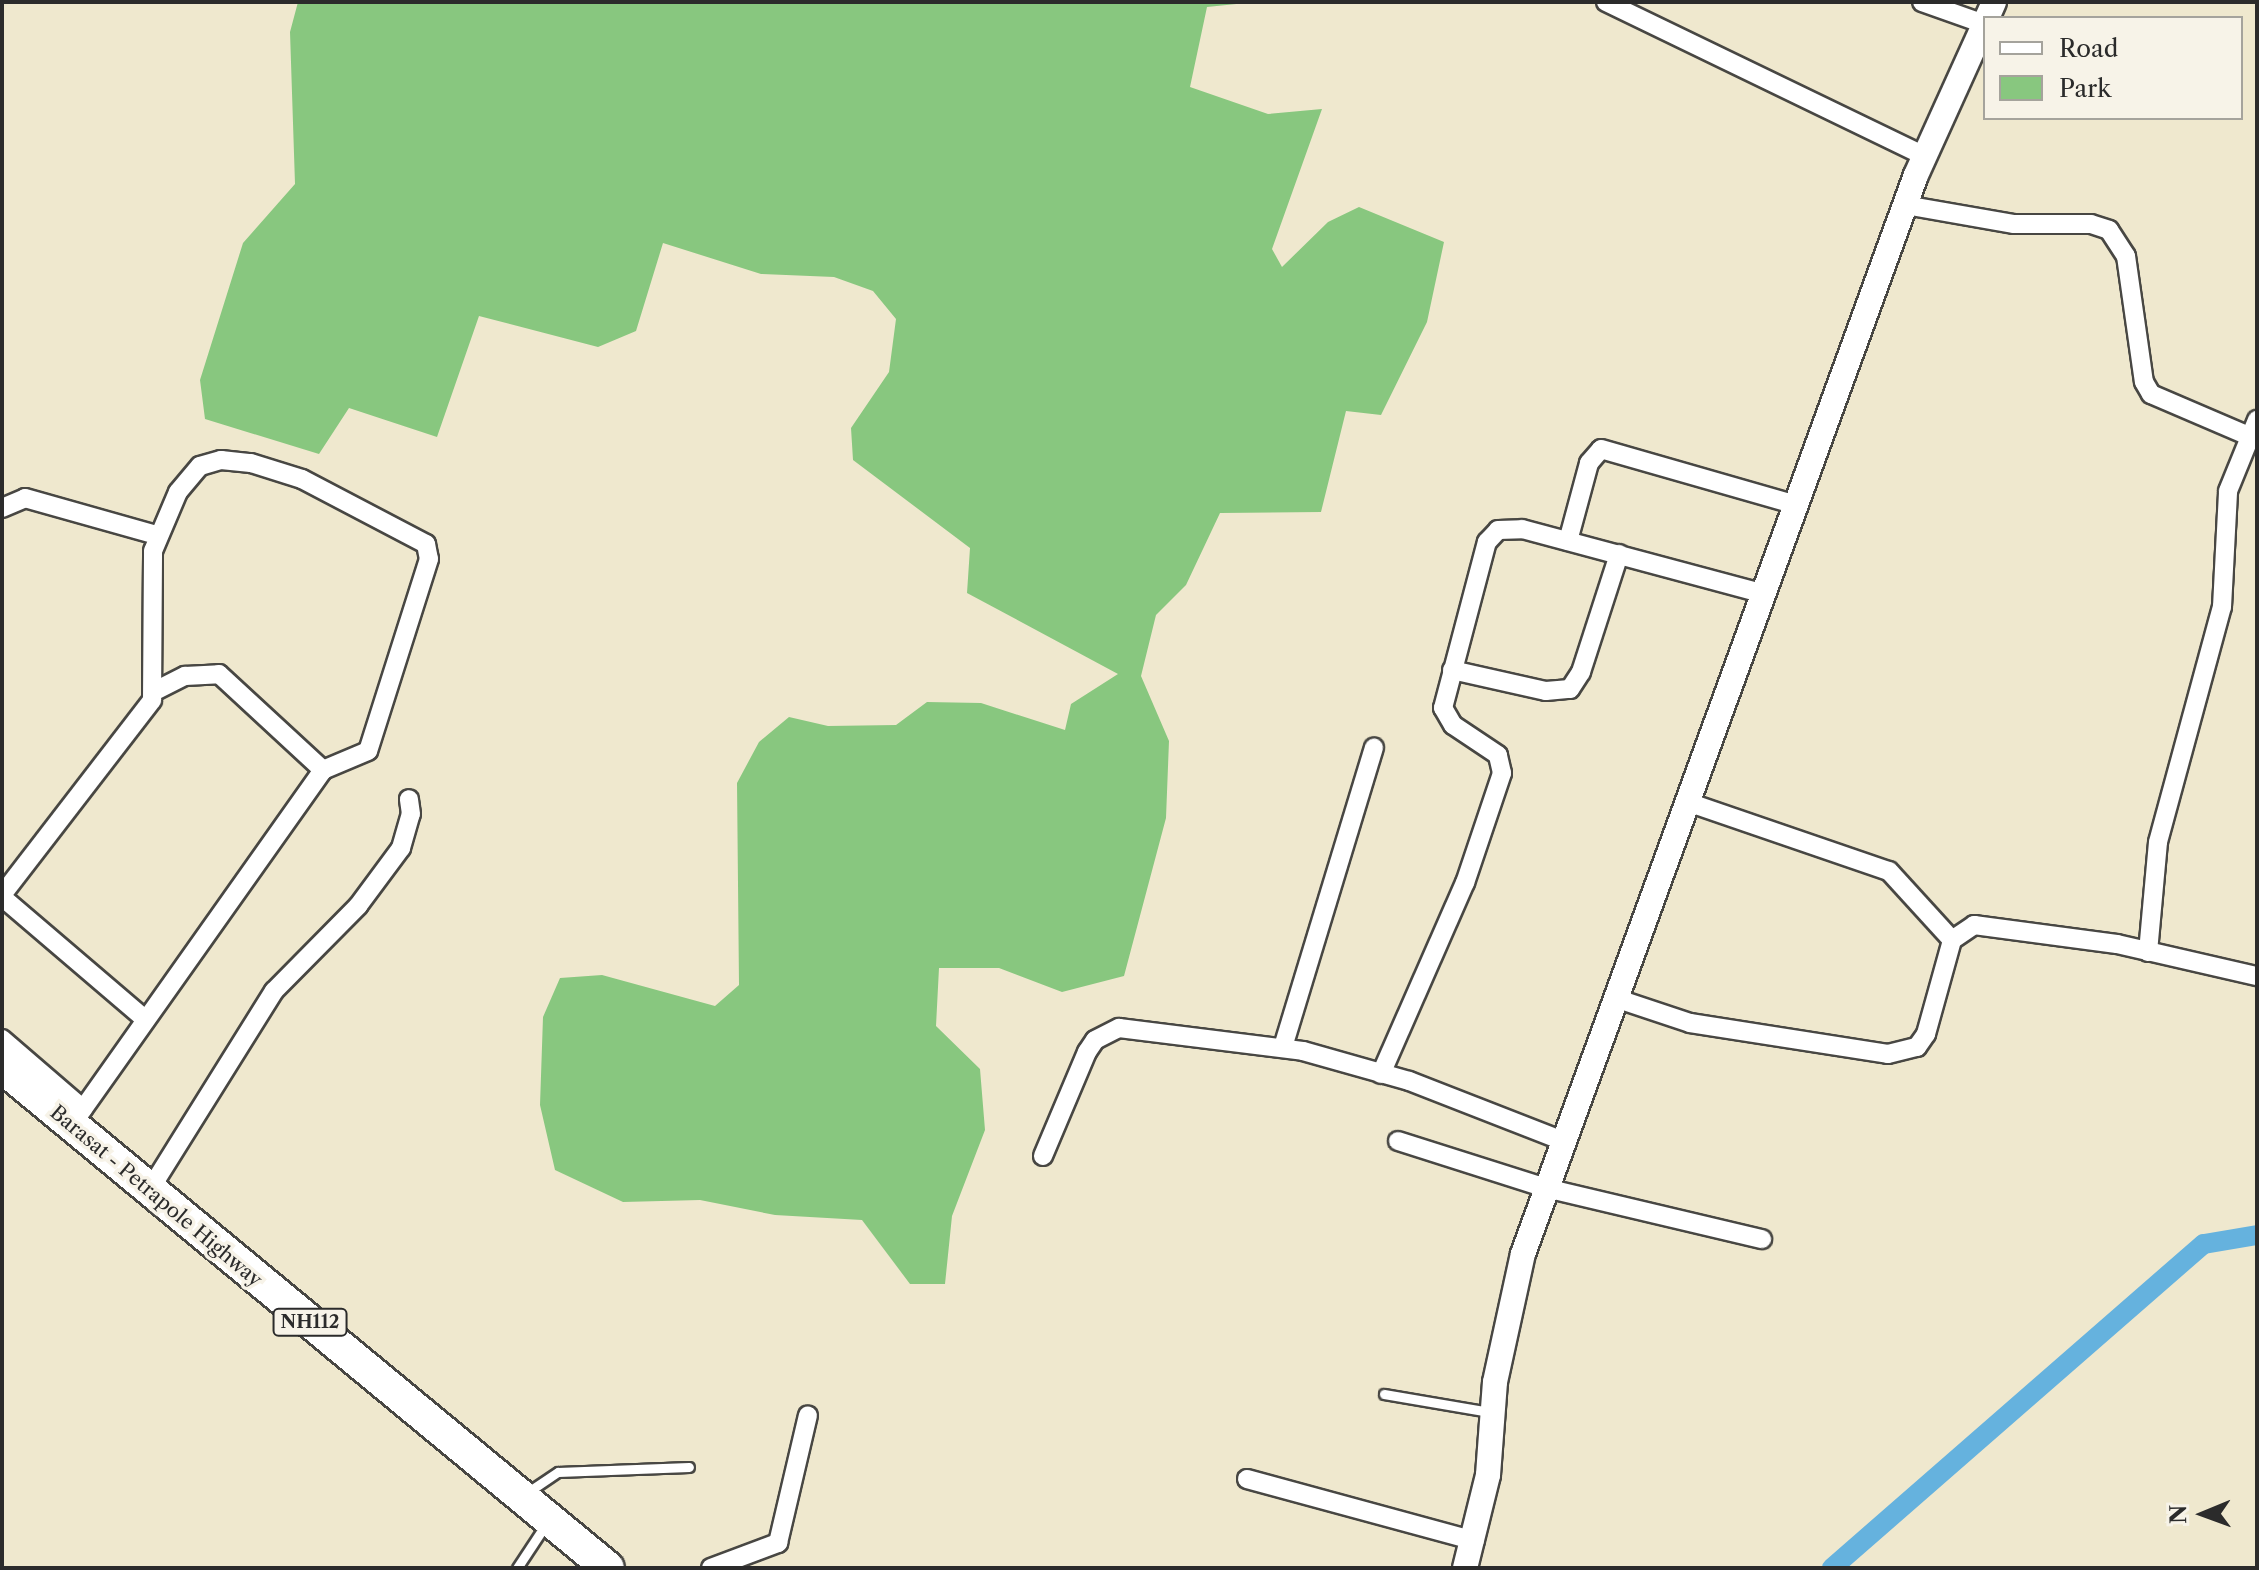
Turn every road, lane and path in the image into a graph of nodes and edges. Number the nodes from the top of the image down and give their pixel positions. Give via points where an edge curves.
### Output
1 (1606, 2) edge
2 (1922, 2) edge
3 (1983, 21) edge
4 (1983, 28) edge
5 (1924, 156) junction
6 (1905, 205) junction
7 (2253, 428) edge
8 (2248, 460) edge
9 (1796, 505) junction
10 (2, 508) edge
11 (157, 535) junction
12 (1568, 541) junction
13 (1619, 554) junction
14 (1764, 594) junction
15 (1452, 670) junction
16 (153, 692) junction
17 (1374, 747) dead end
18 (323, 770) junction
19 (409, 799) dead end
20 (1690, 803) junction
21 (2, 896) edge
22 (1952, 940) junction
23 (2148, 952) junction
24 (2257, 976) edge
25 (1618, 999) junction
26 (146, 1020) junction
27 (2, 1039) edge
28 (1283, 1047) junction
29 (2, 1067) edge
30 (1381, 1074) junction
31 (77, 1117) junction
32 (1398, 1141) dead end
33 (1563, 1141) junction
34 (1043, 1156) dead end
35 (1546, 1188) junction
36 (149, 1191) junction
37 (1762, 1239) dead end
38 (1384, 1394) dead end
39 (1493, 1413) junction
40 (808, 1415) dead end
41 (689, 1467) dead end
42 (1247, 1479) dead end
43 (522, 1497) junction
44 (549, 1519) junction
45 (1475, 1541) junction
46 (517, 1568) edge
47 (608, 1568) edge
48 (711, 1568) edge
49 (1465, 1568) edge

1 - 5 street
2 - 3 street
4 - 5 street
5 - 6 street
6 - 7 street via 2014,224 2091,224 2109,230 2126,256 2144,382 2151,394
6 - 9 street
7 - 8 street
8 - 23 street via 2228,491 2222,607 2158,842
9 - 12 street via 1607,448 1589,463
9 - 14 street
10 - 11 street via 25,498
11 - 16 street
11 - 18 street via 188,478 200,466 221,460 302,479 426,544 429,559 368,751
12 - 13 street
12 - 15 street via 1511,528 1498,530 1487,542
13 - 14 street
13 - 15 street via 1581,672 1570,689 1546,691
14 - 20 street
15 - 30 street via 1444,700 1446,717 1498,755 1502,773 1465,883
16 - 18 street via 185,676 219,674
16 - 21 street via 144,713
17 - 28 street
18 - 26 street
19 - 36 street via 411,814 401,848 358,906 274,991
20 - 22 street via 1889,871
20 - 25 street
21 - 26 street
22 - 23 street via 1974,925
22 - 25 street via 1926,1034 1904,1053 1690,1023
23 - 24 street
25 - 33 street
26 - 31 street
27 - 31 street
28 - 30 street
28 - 34 street via 1119,1028 1106,1032 1087,1052
29 - 31 highway, Barasat - Petrapole Highway / NH112
30 - 33 street
31 - 36 highway, Barasat - Petrapole Highway / NH112
32 - 35 street
33 - 35 street
35 - 37 street
35 - 39 street via 1523,1254
36 - 43 highway, Barasat - Petrapole Highway / NH112
38 - 39 lane
39 - 45 street
40 - 48 street via 778,1543
41 - 43 lane via 558,1472
42 - 45 street
43 - 44 highway, Barasat - Petrapole Highway / NH112
44 - 46 lane
44 - 47 highway, Barasat - Petrapole Highway / NH112
45 - 49 street

